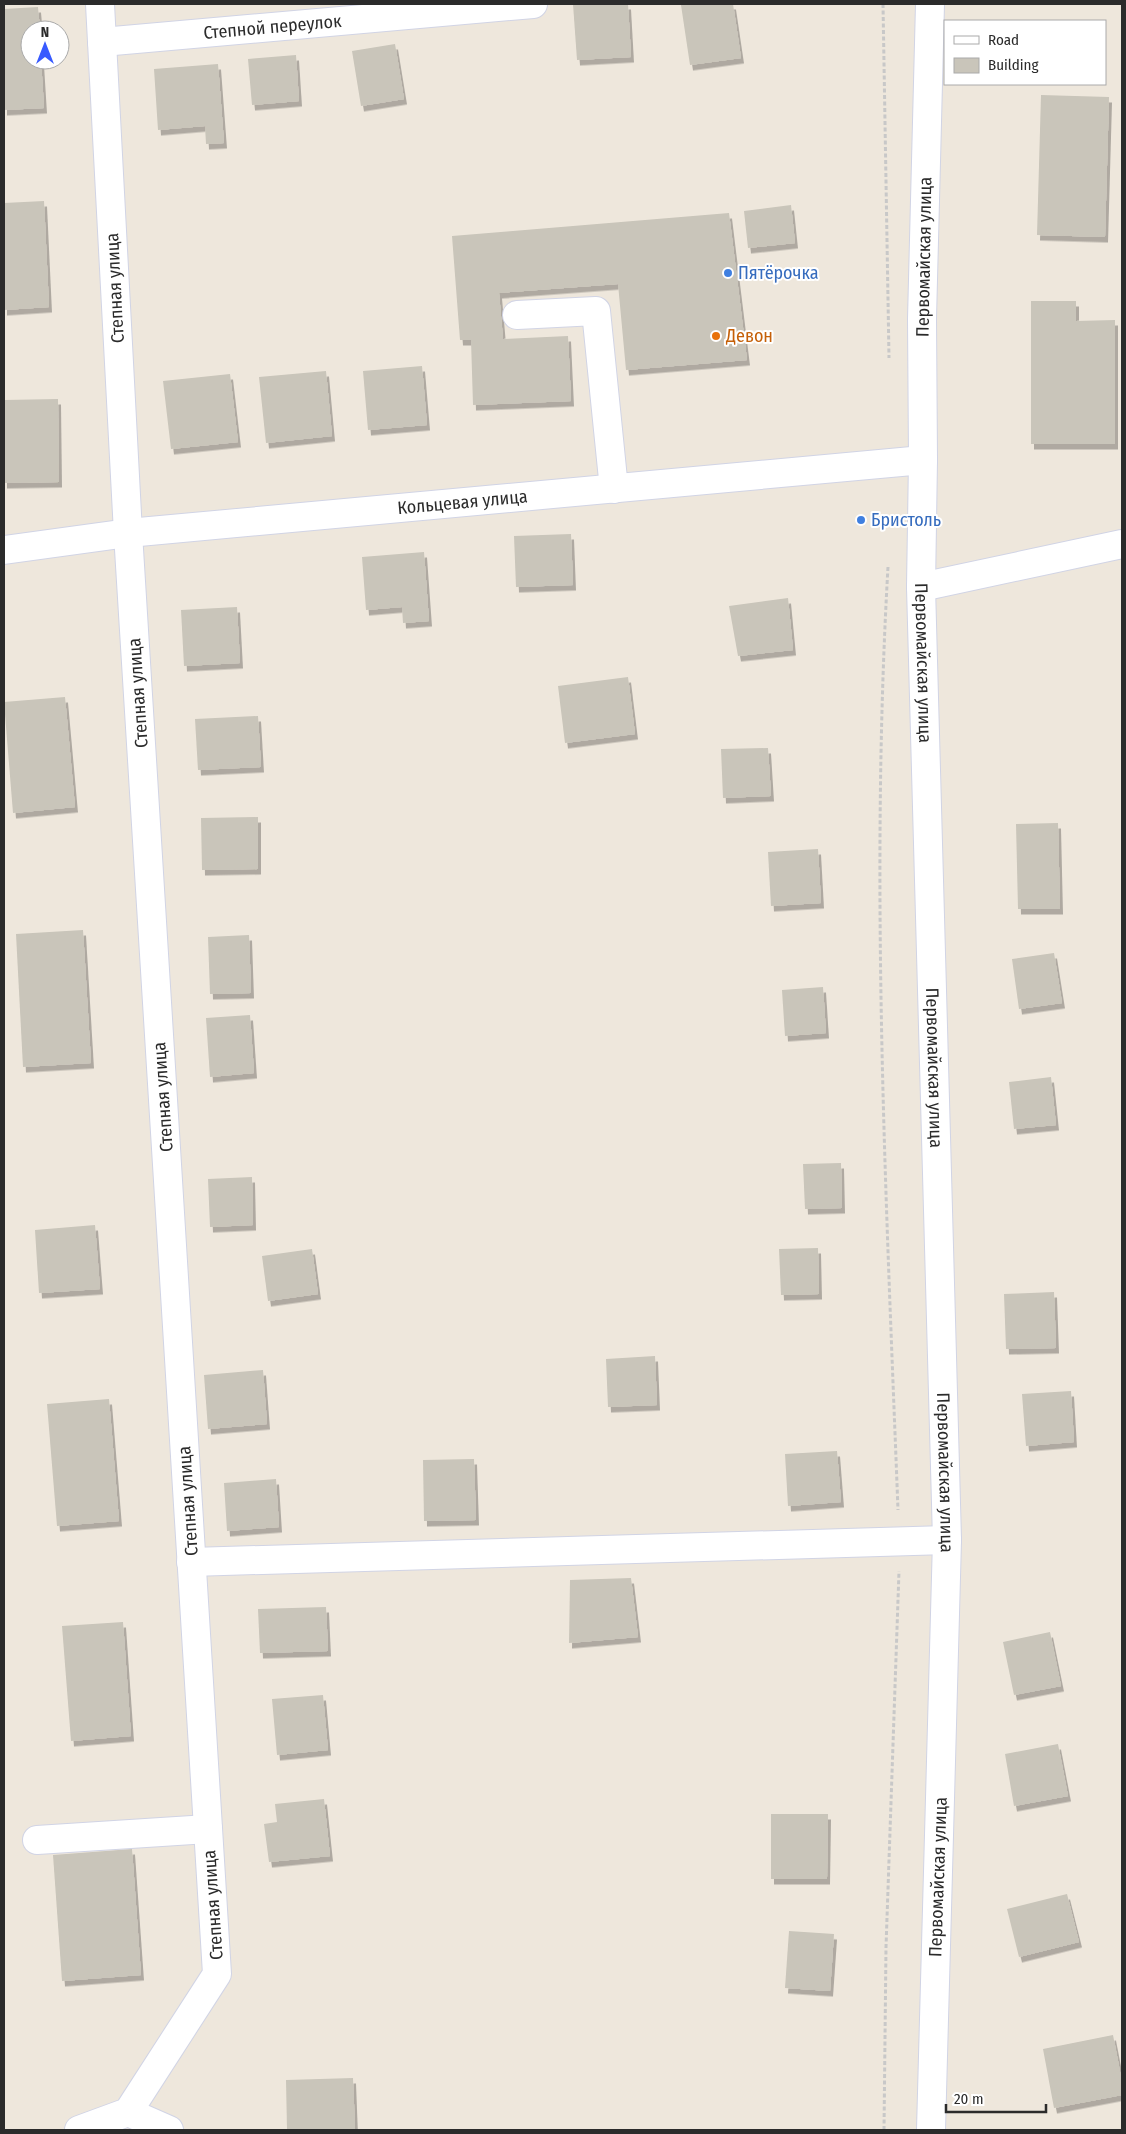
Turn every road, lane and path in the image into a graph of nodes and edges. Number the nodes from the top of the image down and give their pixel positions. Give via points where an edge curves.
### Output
1 (100, 4) edge
2 (534, 4) edge
3 (883, 4) edge
4 (930, 4) edge
5 (102, 42) junction
6 (887, 235) dead end
7 (517, 315) dead end
8 (923, 460) junction
9 (614, 488) junction
10 (128, 534) junction
11 (1122, 544) edge
12 (4, 550) edge
13 (888, 561) dead end
14 (921, 587) junction
15 (947, 1540) junction
16 (900, 1542) junction
17 (191, 1562) junction
18 (208, 1829) junction
19 (37, 1840) dead end
20 (128, 2112) junction
21 (79, 2130) edge
22 (169, 2130) edge
23 (884, 2130) edge
24 (930, 2130) edge

1 - 5 street, Степная улица
2 - 5 street, Степной переулок
3 - 6 path
4 - 8 street, Первомайская улица via 922,319
5 - 10 street, Степная улица
7 - 9 street via 596,311
8 - 9 street, Кольцевая улица
8 - 14 street, Первомайская улица
9 - 10 street, Кольцевая улица
10 - 12 street, Кольцевая улица
10 - 17 street, Степная улица
11 - 14 street
13 - 16 path via 880,830 886,1187
14 - 15 street, Первомайская улица
15 - 16 street
15 - 24 street, Первомайская улица
16 - 17 street
16 - 23 path via 886,1947
17 - 18 street, Степная улица
18 - 19 street
18 - 20 street, Степная улица via 217,1974
20 - 21 street
20 - 22 street

